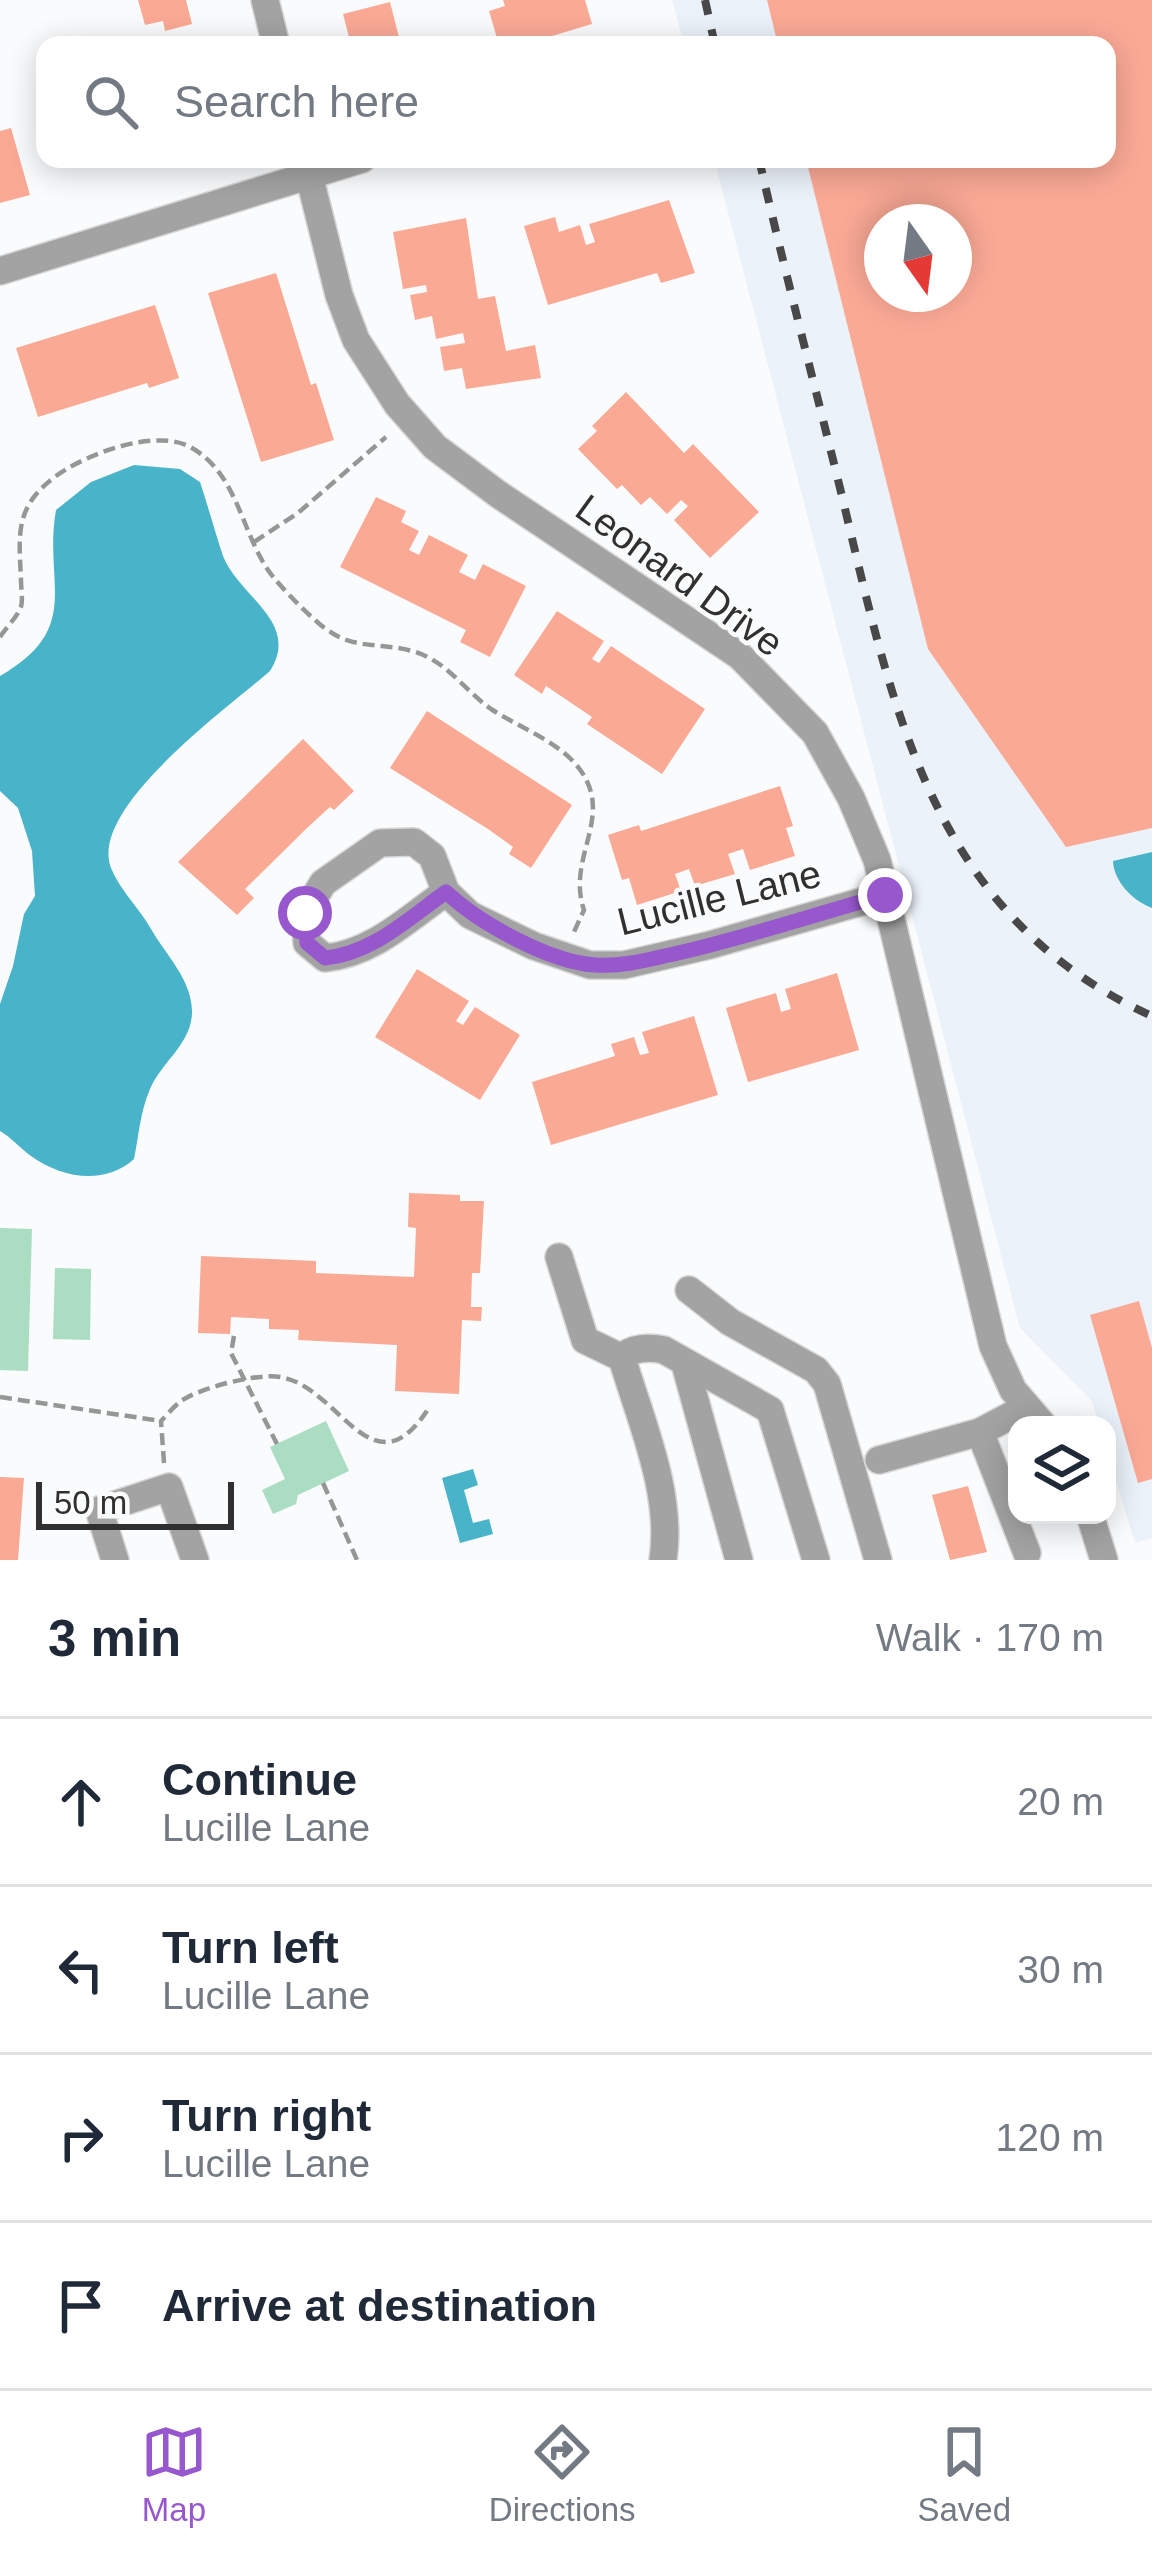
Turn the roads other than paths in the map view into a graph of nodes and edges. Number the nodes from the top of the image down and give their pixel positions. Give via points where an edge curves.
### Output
1 (265, 0) edge
2 (274, 36) edge
3 (332, 168) edge
4 (309, 175) junction
5 (0, 271) edge
6 (446, 892) junction
7 (885, 895) junction
8 (559, 1257) dead end
9 (689, 1290) dead end
10 (622, 1358) junction
11 (685, 1364) junction
12 (1035, 1416) edge
13 (1008, 1424) edge
14 (980, 1432) junction
15 (879, 1460) dead end
16 (1093, 1524) edge
17 (1027, 1553) dead end
18 (116, 1560) edge
19 (195, 1560) edge
20 (663, 1560) edge
21 (739, 1560) edge
22 (816, 1560) edge
23 (878, 1560) edge
24 (1104, 1560) edge

1 - 2 street
3 - 4 street
4 - 5 street
4 - 7 street, Leonard Drive via 339,296 397,404 435,447 498,494 740,656 815,733 851,798
6 - 6 street, Lucille Lane via 348,956 325,958 307,943 305,913 323,883 380,844 414,842 432,856
6 - 7 street, Lucille Lane via 470,915 590,965 710,945
7 - 12 street, Leonard Drive via 980,1302 1013,1390
8 - 10 street via 585,1340
9 - 23 street via 826,1384
10 - 11 street via 651,1347
10 - 20 street via 659,1483
11 - 21 street
11 - 22 street via 770,1410
13 - 14 street
14 - 15 street
14 - 17 street
16 - 24 street
18 - 19 street via 99,1510 169,1487

